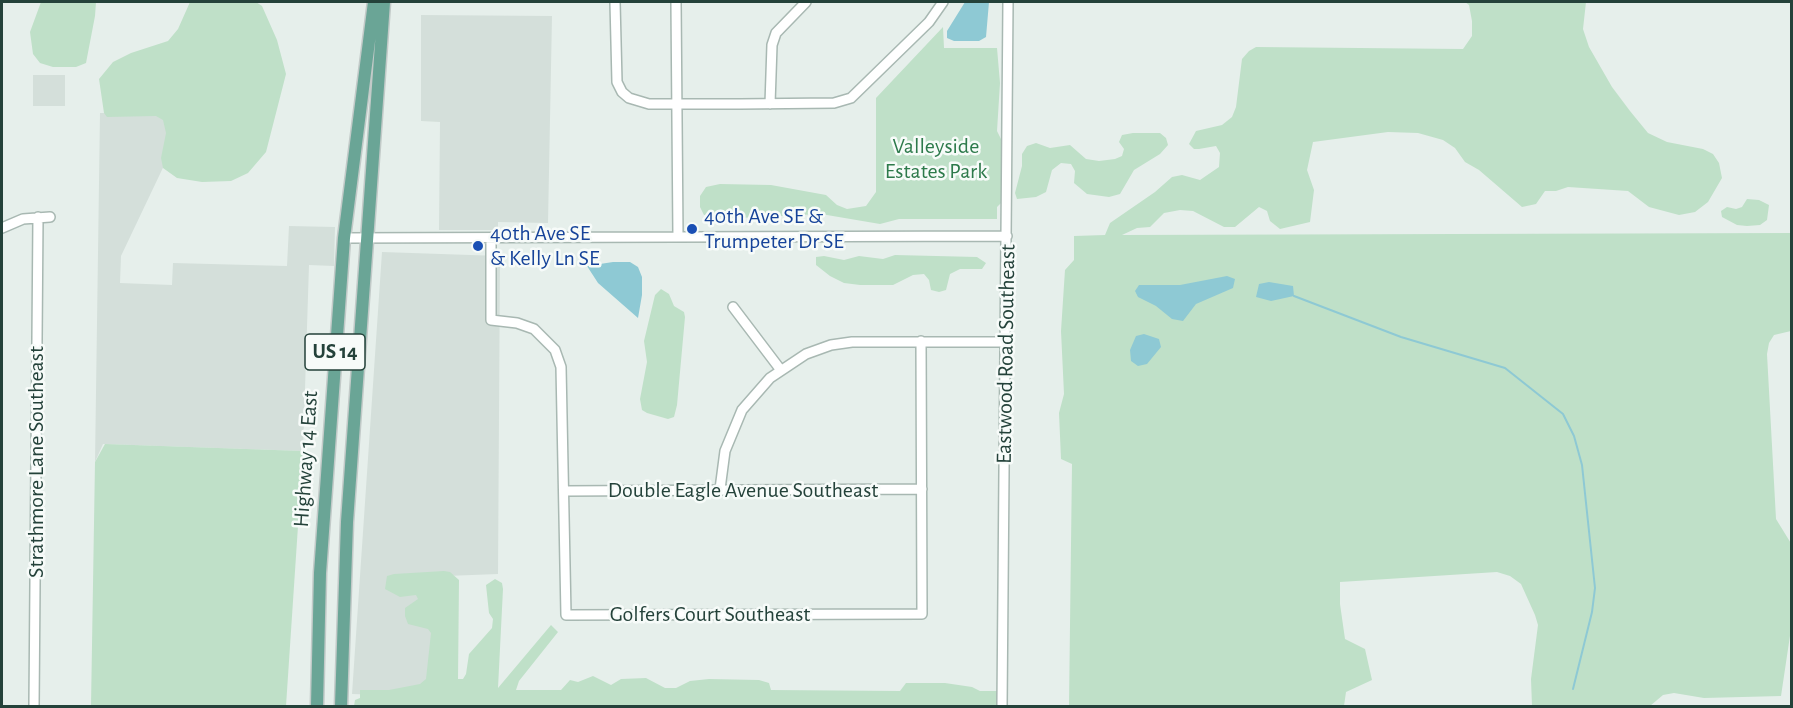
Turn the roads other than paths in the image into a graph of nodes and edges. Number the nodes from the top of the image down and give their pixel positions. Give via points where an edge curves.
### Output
1 (374, 2) edge
2 (384, 2) edge
3 (615, 2) edge
4 (676, 2) edge
5 (806, 2) edge
6 (943, 2) edge
7 (1008, 2) edge
8 (677, 104) junction
9 (770, 104) junction
10 (38, 217) junction
11 (50, 217) dead end
12 (2, 228) edge
13 (1007, 236) junction
14 (678, 237) junction
15 (344, 238) junction
16 (368, 238) junction
17 (491, 238) junction
18 (733, 307) dead end
19 (921, 341) junction
20 (1006, 342) junction
21 (780, 369) junction
22 (720, 489) junction
23 (922, 489) junction
24 (564, 491) junction
25 (34, 706) edge
26 (317, 706) edge
27 (341, 706) edge
28 (1002, 706) edge

1 - 15 main road, Highway 14 East / US 14
2 - 16 main road, Highway 14 East / US 14
3 - 8 street via 615,68 622,92 638,102
4 - 8 street
5 - 9 street via 776,33
6 - 9 street via 928,22 851,98 834,103
7 - 13 street, Eastwood Road Southeast
8 - 9 street
8 - 14 street
10 - 11 street
10 - 12 street
10 - 25 street, Strathmore Lane Southeast
13 - 14 street
13 - 20 street, Eastwood Road Southeast
14 - 17 street
15 - 16 street
15 - 26 main road, Highway 14 East / US 14 via 320,573
16 - 17 street
16 - 27 main road, Highway 14 East / US 14 via 346,543
17 - 24 street, Golfers Court Southeast via 491,320 534,329 550,343 559,360
18 - 21 street
19 - 20 street
19 - 21 street via 831,345
19 - 23 street, Golfers Court Southeast
20 - 28 street, Eastwood Road Southeast
21 - 22 street via 750,399 735,423 725,452
22 - 23 street, Double Eagle Avenue Southeast
22 - 24 street, Double Eagle Avenue Southeast
23 - 24 street, Golfers Court Southeast via 922,614 566,615

